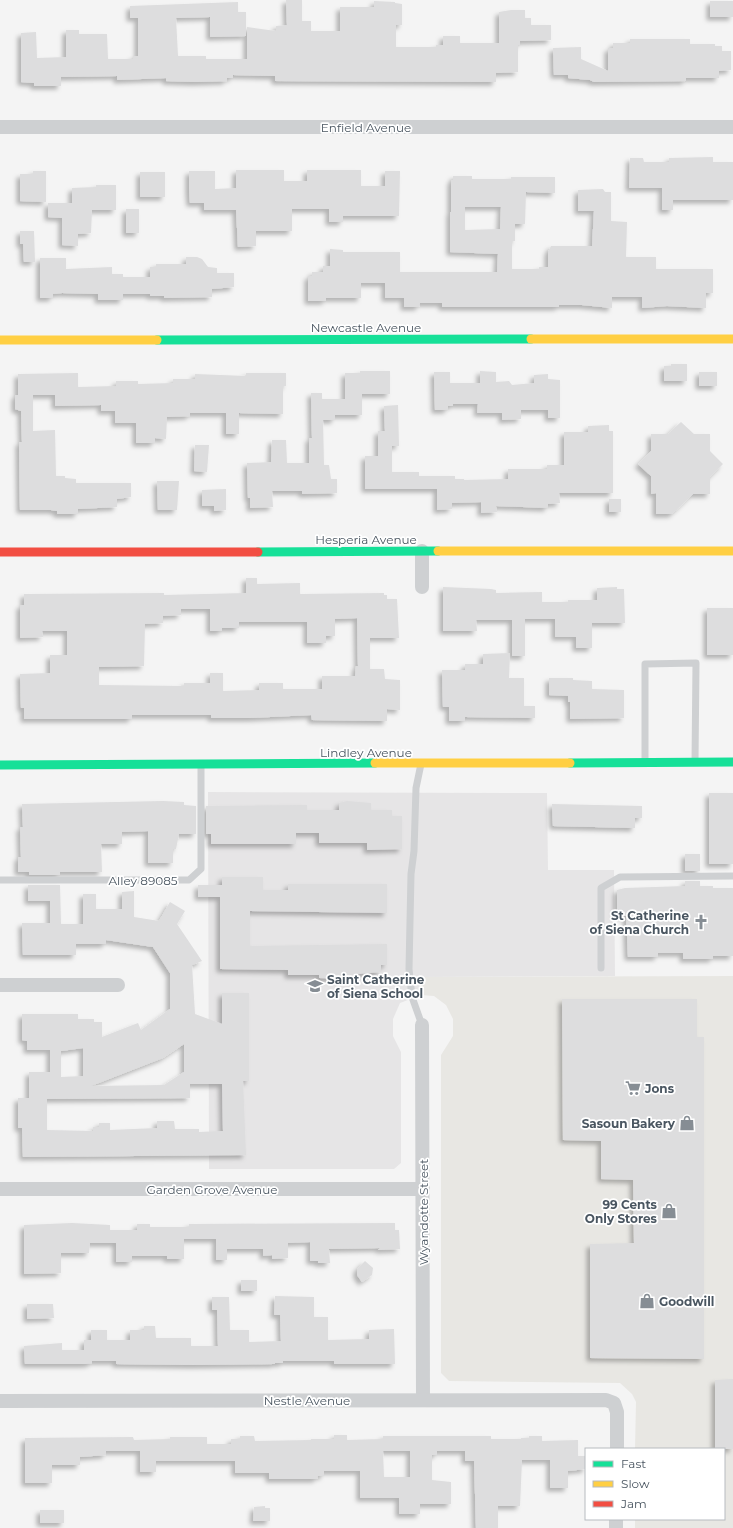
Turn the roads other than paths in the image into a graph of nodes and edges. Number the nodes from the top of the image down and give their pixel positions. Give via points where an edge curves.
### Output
1 (0, 127) edge
2 (733, 127) edge
3 (733, 339) edge
4 (0, 340) edge
5 (733, 550) edge
6 (422, 551) junction
7 (0, 552) edge
8 (422, 587) dead end
9 (695, 762) junction
10 (733, 762) edge
11 (645, 763) junction
12 (201, 764) junction
13 (421, 764) junction
14 (0, 765) edge
15 (733, 876) edge
16 (0, 880) edge
17 (601, 968) dead end
18 (0, 985) edge
19 (118, 985) dead end
20 (422, 1025) joint
21 (0, 1189) edge
22 (423, 1189) junction
23 (423, 1400) junction
24 (0, 1401) edge
25 (616, 1448) edge

1 - 2 street, Enfield Avenue
3 - 4 street, Newcastle Avenue
5 - 6 street, Hesperia Avenue
6 - 7 street, Hesperia Avenue
6 - 8 street
9 - 10 street, Lindley Avenue
9 - 11 street, Lindley Avenue
9 - 11 lane via 696,663 646,664
11 - 13 street, Lindley Avenue
12 - 13 street, Lindley Avenue
12 - 14 street, Lindley Avenue
12 - 16 lane, Alley 89085 via 201,869 189,880
13 - 20 lane via 416,788 408,968 412,997
15 - 17 lane via 620,877 602,888
18 - 19 street
20 - 22 street, Wyandotte Street
21 - 22 street, Garden Grove Avenue
22 - 23 street, Wyandotte Street
23 - 24 street, Nestle Avenue
23 - 25 street, Nestle Avenue via 606,1400 614,1403 617,1412

